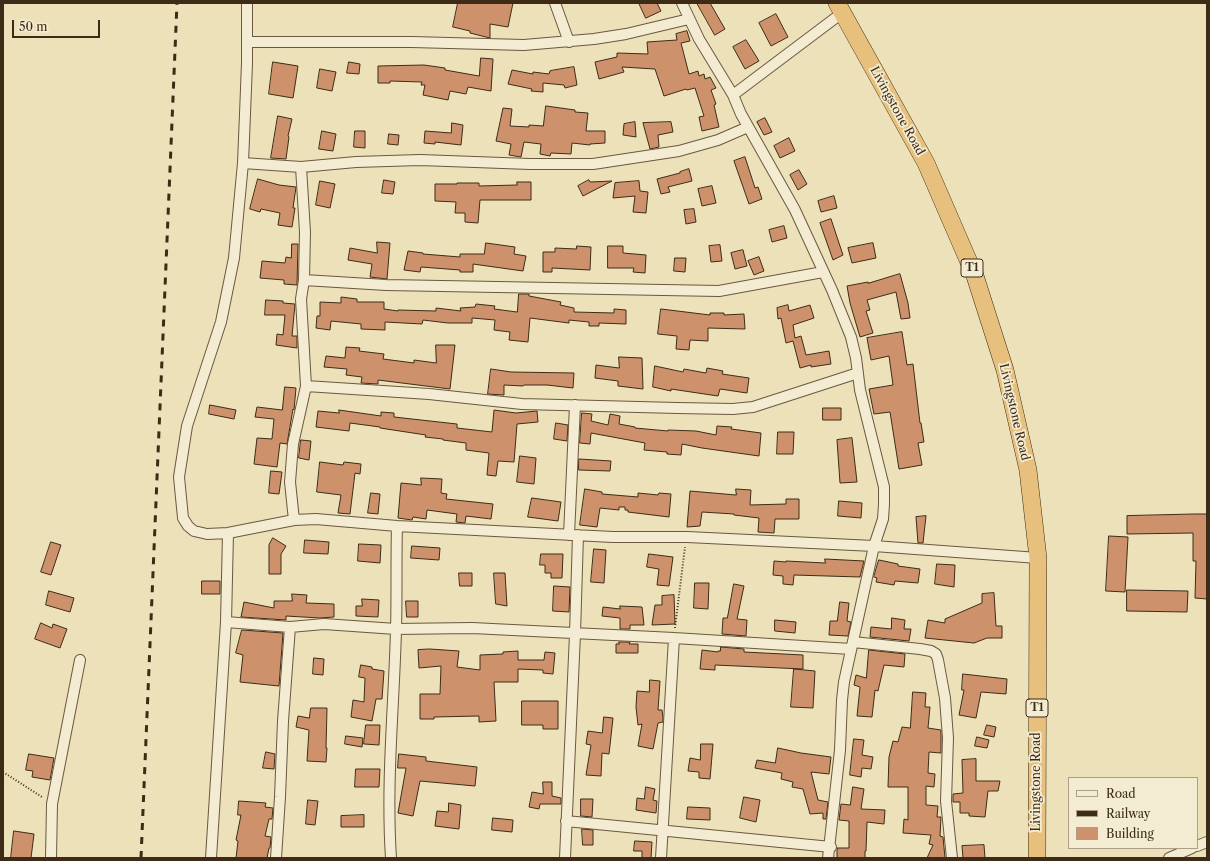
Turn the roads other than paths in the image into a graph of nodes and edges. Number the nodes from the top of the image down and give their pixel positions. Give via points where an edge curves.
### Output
1 (246, 3) edge
2 (554, 3) edge
3 (682, 3) edge
4 (840, 8) edge
5 (689, 19) junction
6 (246, 42) junction
7 (570, 42) junction
8 (732, 95) junction
9 (748, 127) junction
10 (243, 163) junction
11 (301, 167) junction
12 (823, 272) junction
13 (304, 280) junction
14 (858, 373) junction
15 (306, 386) junction
16 (575, 405) junction
17 (294, 520) junction
18 (396, 526) junction
19 (228, 533) junction
20 (573, 535) junction
21 (874, 546) junction
22 (1038, 558) junction
23 (226, 622) junction
24 (290, 627) junction
25 (396, 629) junction
26 (575, 634) junction
27 (674, 638) junction
28 (852, 646) junction
29 (80, 660) dead end
30 (566, 821) junction
31 (664, 829) junction
32 (831, 847) junction
33 (1190, 849) edge
34 (51, 858) edge
35 (211, 858) edge
36 (276, 858) edge
37 (391, 858) edge
38 (565, 858) edge
39 (661, 858) edge
40 (828, 858) edge
41 (952, 858) edge
42 (1037, 858) edge
43 (1169, 858) edge

1 - 6 street
2 - 7 street
3 - 5 street
4 - 8 street
4 - 22 highway, Livingstone Road / T1 via 926,163 975,276 1005,370 1028,470
5 - 7 street via 626,34
5 - 8 street
6 - 7 street via 524,45
6 - 10 street via 248,63
8 - 9 street
9 - 11 street via 718,140 678,151 593,164 420,160
9 - 12 street via 795,210
10 - 11 street
10 - 19 street via 229,286 221,322 187,426 179,477 183,518 188,526 194,531 207,534
11 - 13 street via 305,232
12 - 13 street via 719,291 386,285
12 - 14 street via 851,337
13 - 15 street via 301,299
14 - 16 street via 753,407 733,409
14 - 21 street via 884,487 883,519
15 - 16 street via 429,394 522,404
15 - 17 street via 293,444 290,482
16 - 20 street
17 - 18 street
17 - 19 street
18 - 20 street
18 - 25 street
19 - 23 street
20 - 21 street
20 - 26 street
21 - 22 street
21 - 28 street
22 - 42 highway, Livingstone Road / T1
23 - 24 street
23 - 35 street
24 - 25 street via 324,624
24 - 36 street
25 - 26 street via 472,628
25 - 37 street via 390,762
26 - 27 street
26 - 30 street
27 - 28 street
27 - 31 street
28 - 32 street via 842,700
28 - 41 street via 920,649 936,654 945,698 948,738 946,801
29 - 34 street via 52,804
30 - 31 street
30 - 38 street
31 - 32 street
31 - 39 street
32 - 40 street
33 - 43 street

